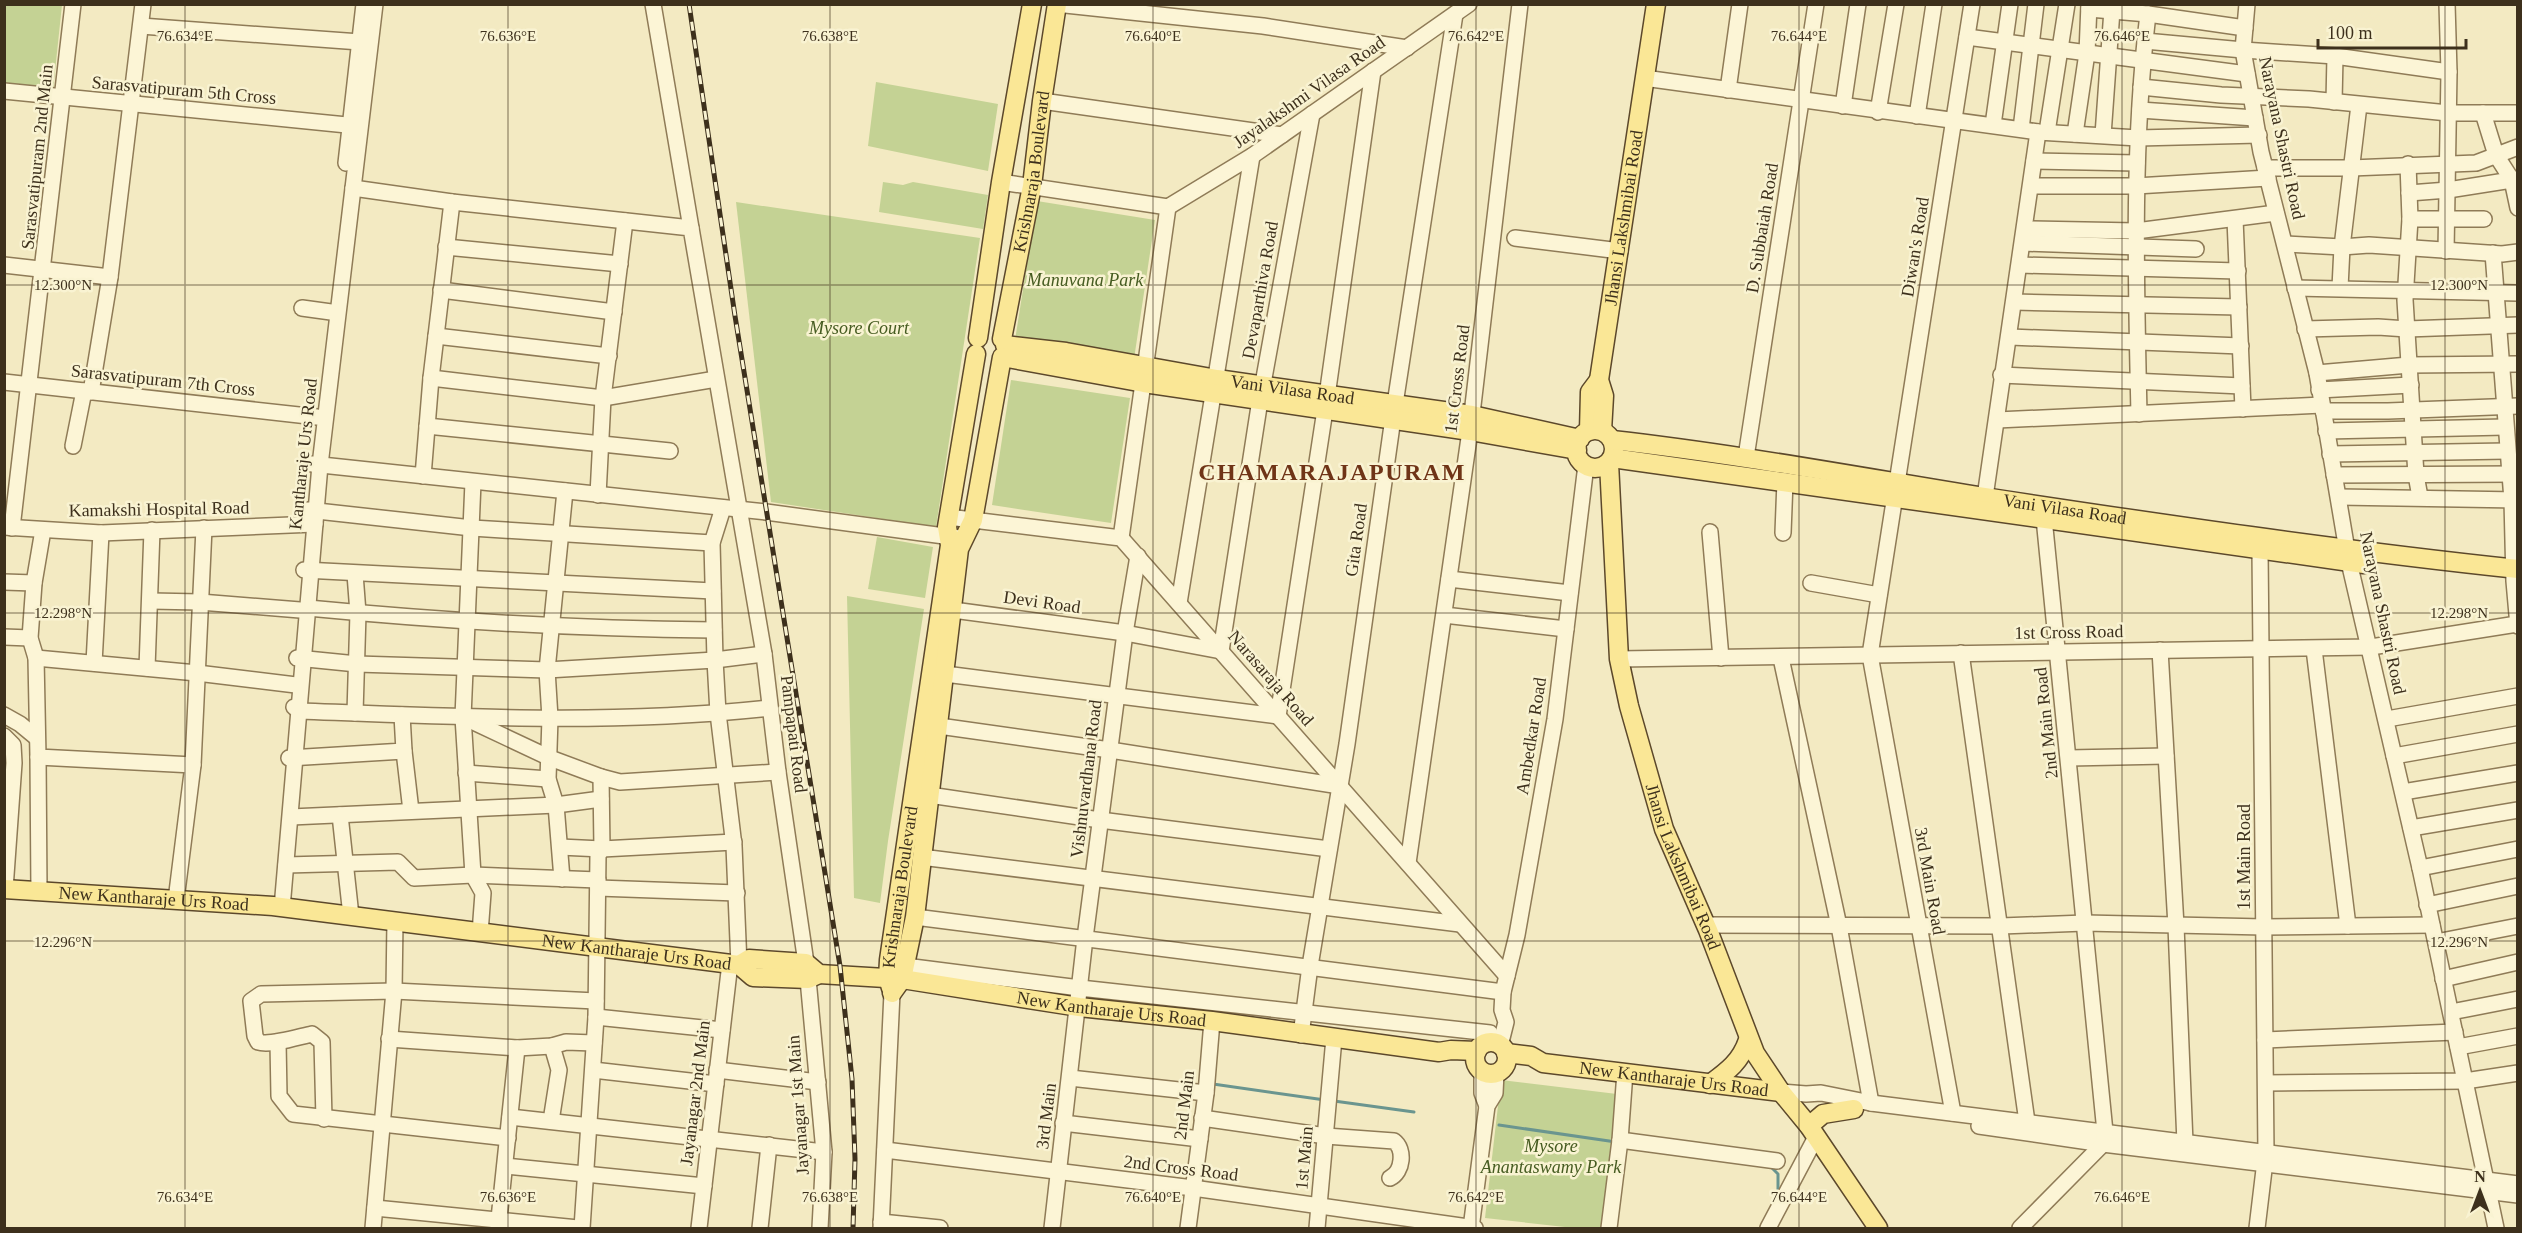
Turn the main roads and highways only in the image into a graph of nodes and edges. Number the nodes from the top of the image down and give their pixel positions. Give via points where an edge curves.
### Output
1 (1032, 4) edge
2 (1656, 4) edge
3 (1057, 5) edge
4 (977, 346) junction
5 (1003, 347) junction
6 (1596, 447) junction
7 (1896, 489) junction
8 (956, 538) junction
9 (2349, 556) junction
10 (2516, 575) edge
11 (5, 889) edge
12 (897, 979) junction
13 (1748, 1040) junction
14 (1710, 1084) junction
15 (1781, 1092) junction
16 (1862, 1106) road end
17 (1813, 1131) junction
18 (1878, 1228) edge

1 - 4 main road, Krishnaraja Boulevard via 1000,182
2 - 6 main road, Jhansi Lakshmibai Road via 1599,380 1590,392
3 - 5 main road, Krishnaraja Boulevard via 1032,186
4 - 5 main road via 992,333
4 - 5 main road via 983,361 988,362
4 - 8 main road, Krishnaraja Boulevard via 948,517
5 - 6 main road, Vani Vilasa Road via 1145,375 1471,423
5 - 8 main road, Krishnaraja Boulevard via 973,520
6 - 7 main road, Vani Vilasa Road via 1785,481
6 - 7 main road, Vani Vilasa Road via 1746,457
6 - 13 main road, Jhansi Lakshmibai Road via 1619,659 1629,706 1664,829 1706,925
7 - 9 main road, Vani Vilasa Road via 1985,497
7 - 9 main road, Vani Vilasa Road via 2043,518 2259,551
8 - 12 main road, Krishnaraja Boulevard via 950,545
8 - 12 main road, Krishnaraja Boulevard via 959,549 953,610 915,917
9 - 10 main road, Vani Vilasa Road
11 - 12 main road, New Kantharaje Urs Road via 278,907 734,964 753,977 811,972
12 - 14 main road, New Kantharaje Urs Road via 1078,1007 1439,1052 1447,1058 1491,1055 1534,1066 1543,1063
13 - 14 main road via 1744,1054
13 - 15 main road, Jhansi Lakshmibai Road
14 - 15 main road, New Kantharaje Urs Road
15 - 17 main road, Jhansi Lakshmibai Road
16 - 17 main road via 1823,1113
17 - 18 main road, Jhansi Lakshmibai Road

